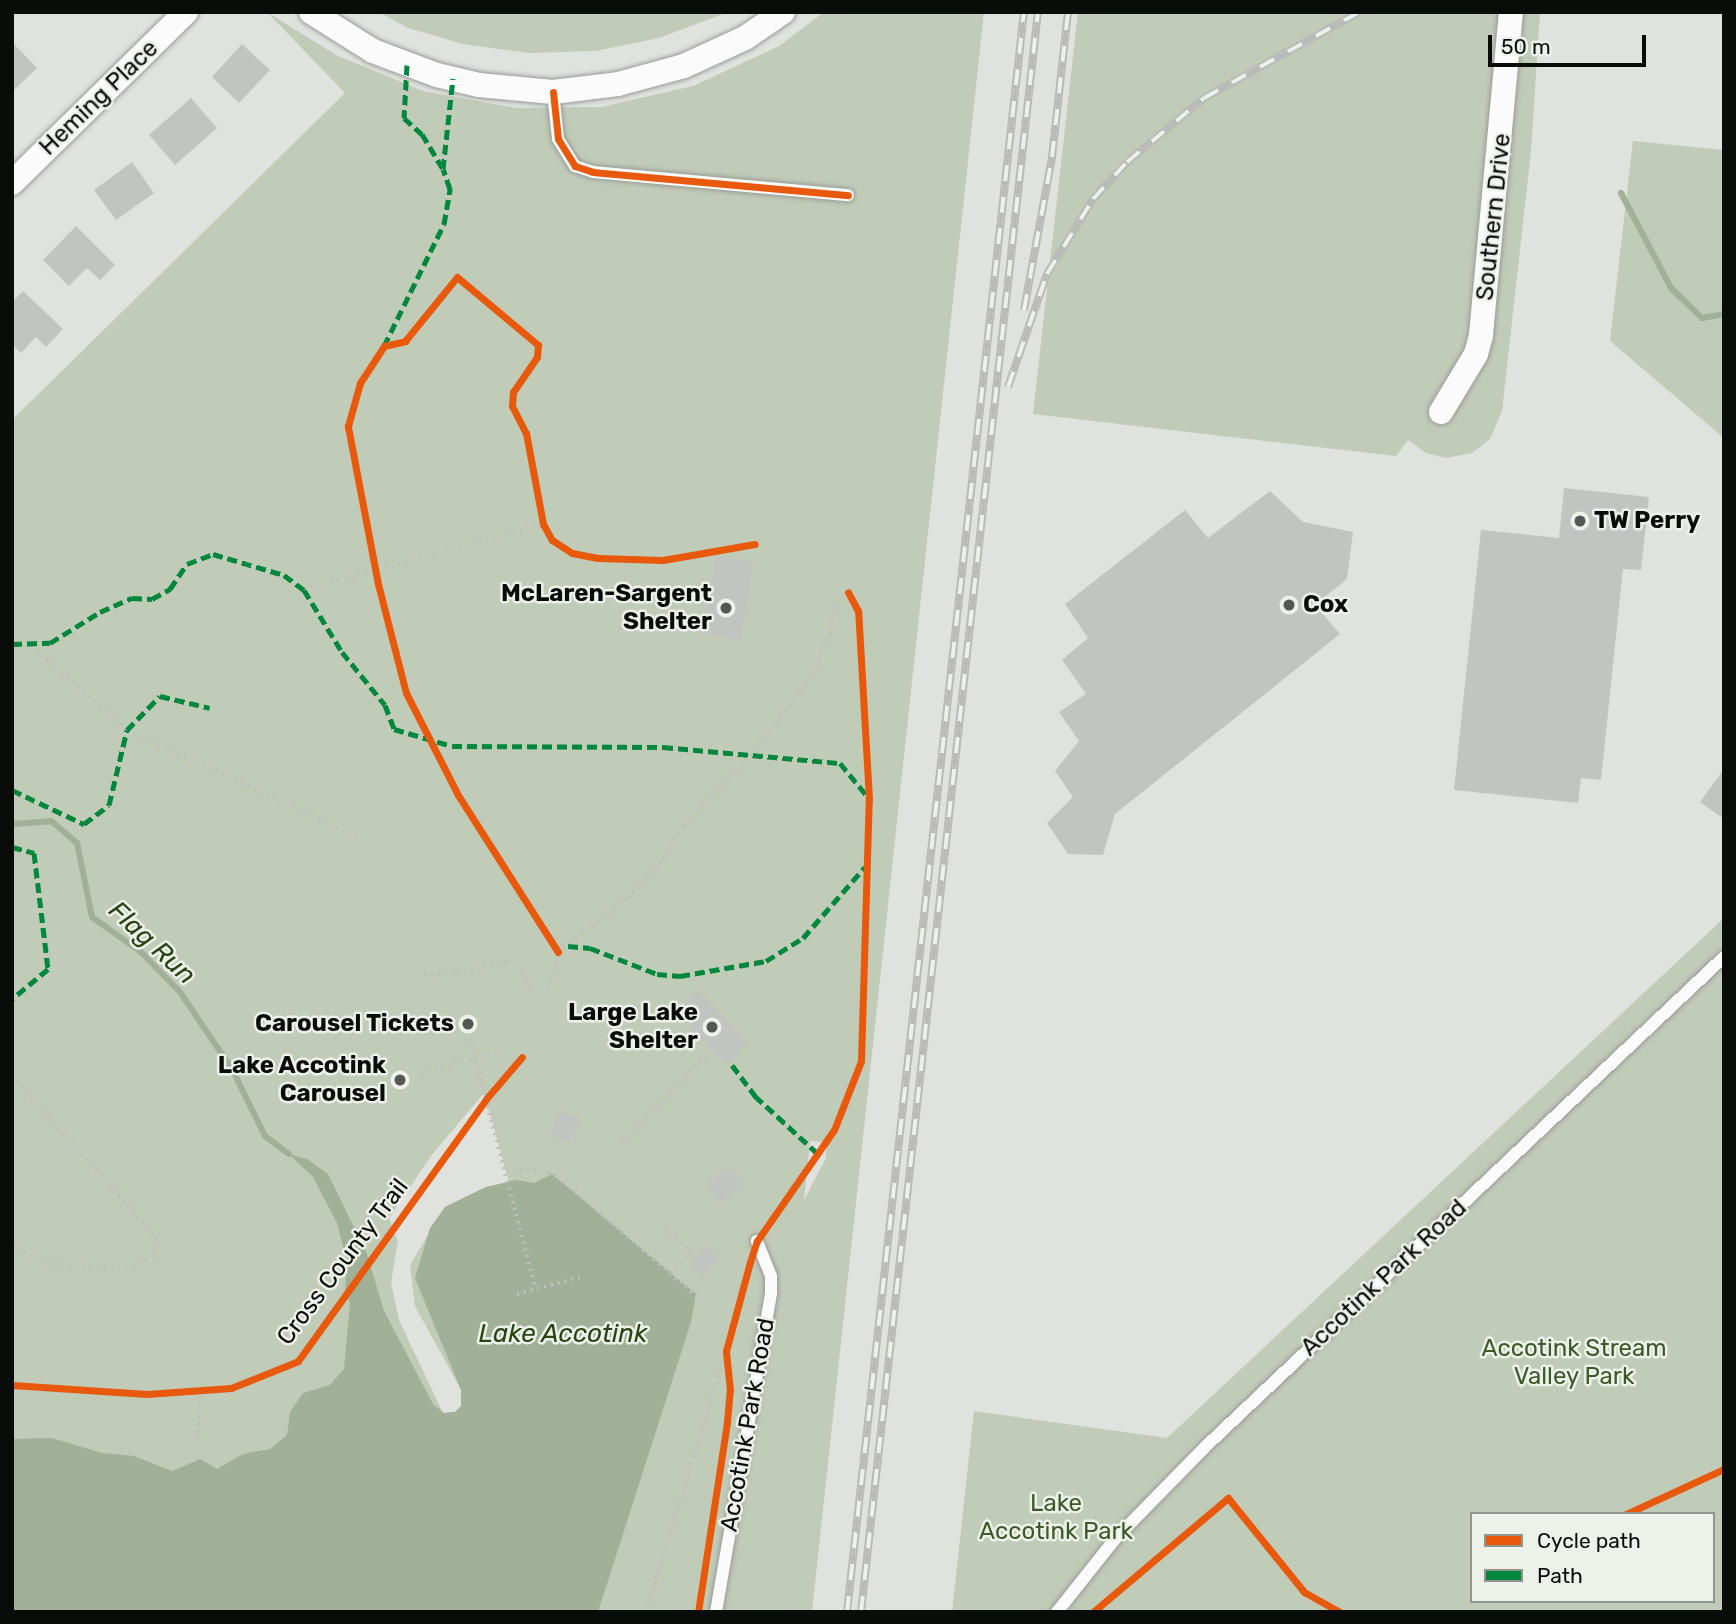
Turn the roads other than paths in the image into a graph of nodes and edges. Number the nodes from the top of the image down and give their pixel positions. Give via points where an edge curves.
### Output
1 (186, 12) edge
2 (311, 12) edge
3 (783, 12) edge
4 (1511, 12) edge
5 (553, 92) junction
6 (12, 183) edge
7 (848, 195) dead end
8 (1441, 412) dead end
9 (1724, 957) edge
10 (757, 1241) dead end
11 (716, 1612) edge
12 (1057, 1612) edge

1 - 6 street, Heming Place
2 - 5 street via 373,51 437,75 479,85
3 - 5 street via 745,38 684,66 618,84
4 - 8 street, Southern Drive via 1481,335 1476,354
5 - 7 lane via 558,139 575,166 593,172
9 - 12 lane, Accotink Park Road via 1185,1467 1115,1539
10 - 11 lane, Accotink Park Road via 771,1276 771,1292

